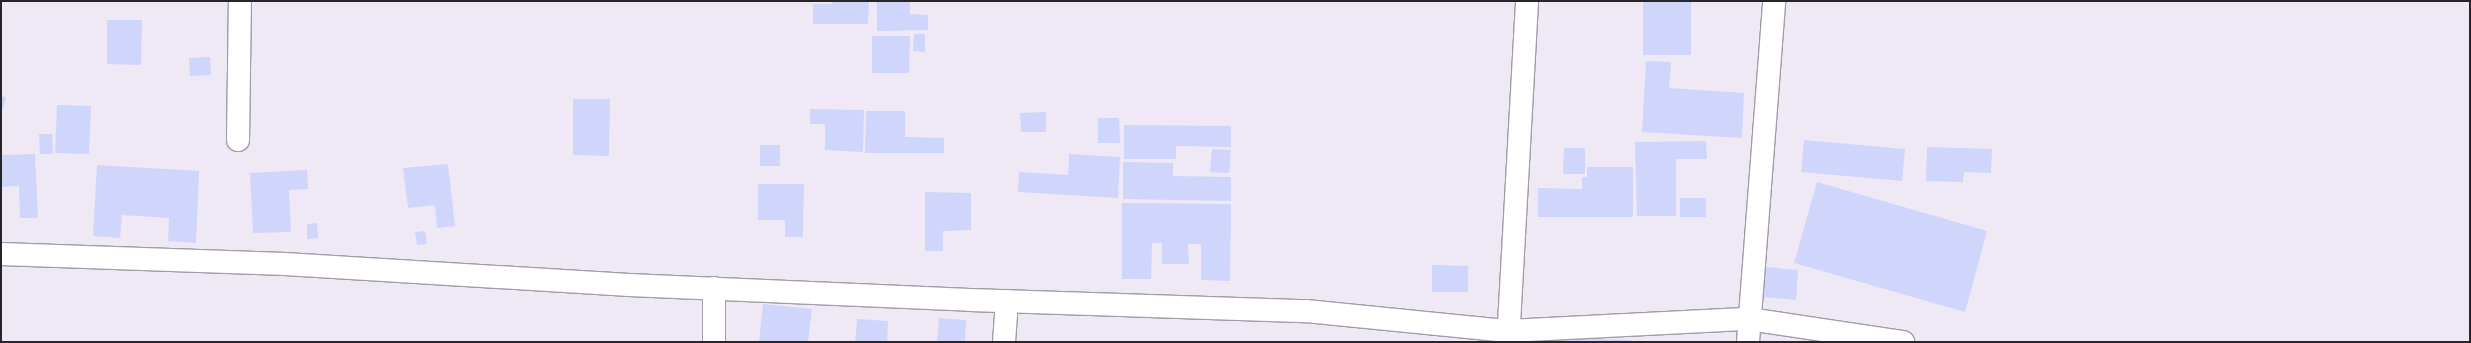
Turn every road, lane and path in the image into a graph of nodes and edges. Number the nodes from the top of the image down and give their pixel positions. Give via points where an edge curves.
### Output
1 (240, 1) edge
2 (1526, 1) edge
3 (1774, 1) edge
4 (238, 140) dead end
5 (1, 254) edge
6 (714, 288) junction
7 (1007, 301) junction
8 (1749, 319) junction
9 (1508, 336) edge
10 (714, 342) edge
11 (1004, 342) edge
12 (1748, 342) edge
13 (1903, 342) edge

1 - 4 street
2 - 9 street
3 - 8 street
5 - 6 street via 285,264
6 - 7 street
6 - 10 street
7 - 9 street via 1306,311
7 - 11 street
8 - 9 street
8 - 12 street
8 - 13 street

